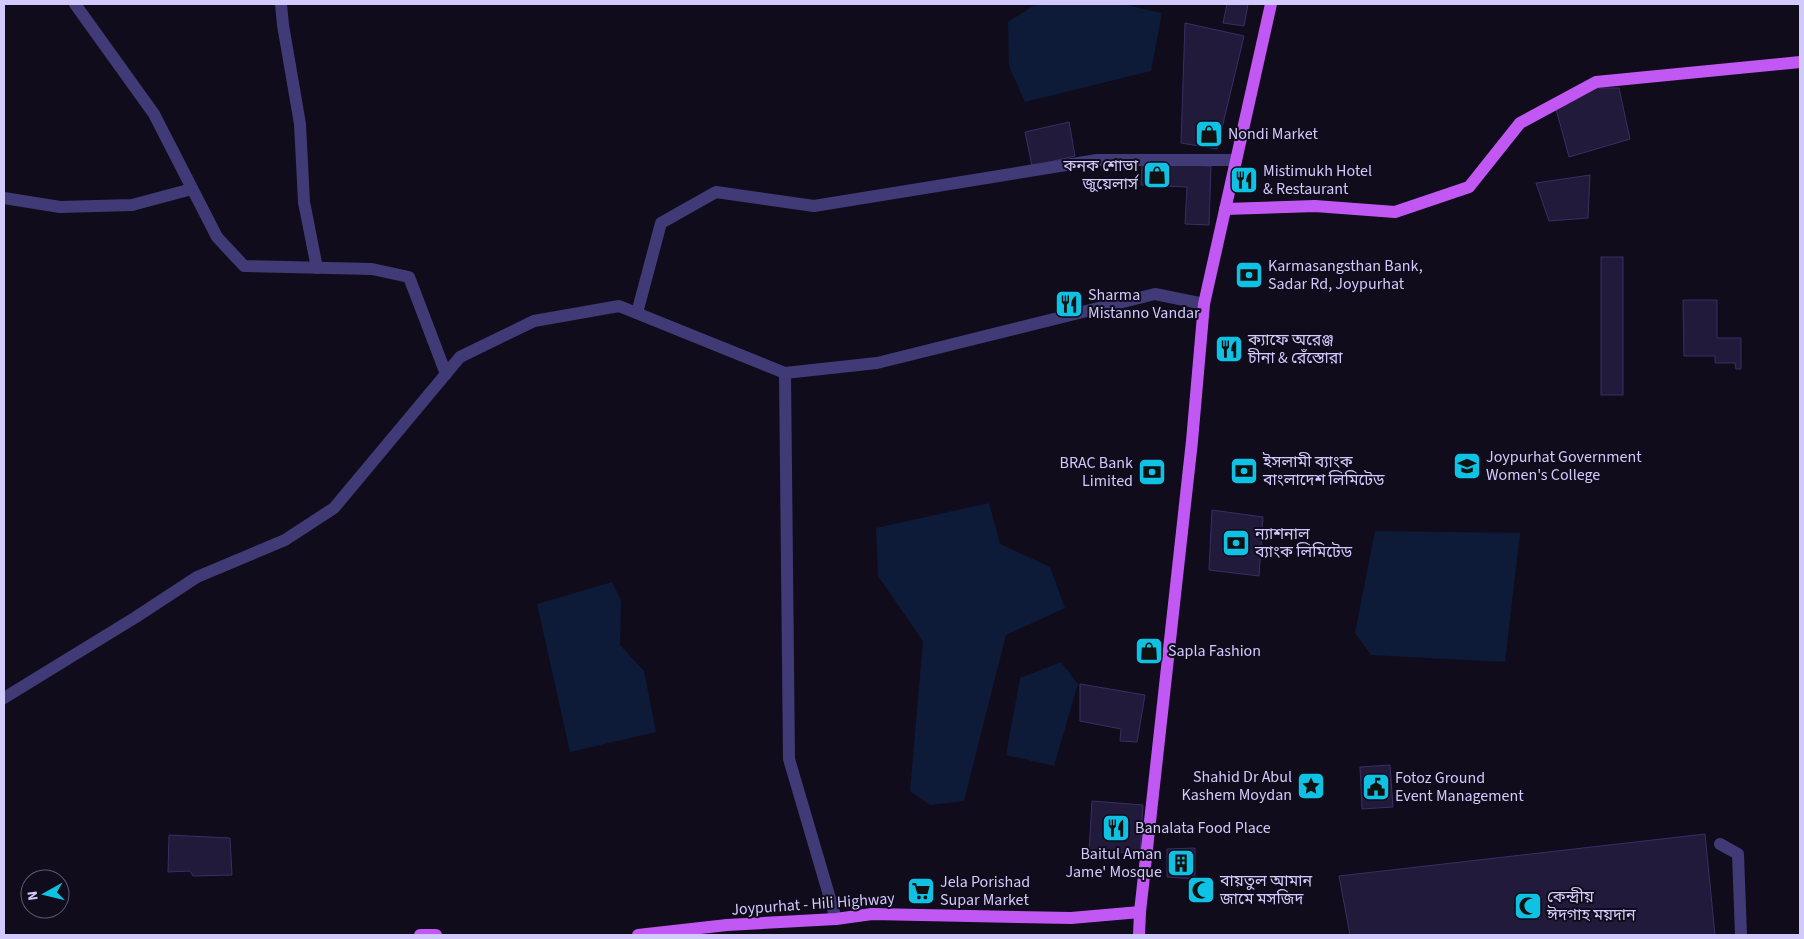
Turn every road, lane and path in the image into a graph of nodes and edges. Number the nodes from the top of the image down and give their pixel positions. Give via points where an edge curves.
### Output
1 (75, 4) edge
2 (281, 4) edge
3 (1272, 4) edge
4 (1800, 62) edge
5 (1236, 160) junction
6 (192, 189) junction
7 (4, 198) edge
8 (1225, 209) junction
9 (316, 268) junction
10 (1204, 304) junction
11 (637, 313) junction
12 (785, 373) junction
13 (446, 374) junction
14 (4, 698) edge
15 (1720, 844) dead end
16 (1140, 912) junction
17 (836, 919) junction
18 (420, 935) edge
19 (436, 935) edge
20 (638, 935) edge
21 (1139, 935) edge
22 (1741, 935) edge

1 - 6 street via 154,114
2 - 9 street via 300,124 304,202
3 - 5 main road
4 - 8 main road via 1596,82 1520,123 1469,187 1396,212 1315,206
5 - 8 main road
5 - 11 street via 1097,160 814,206 716,192 661,223
6 - 7 street via 132,205 60,207
6 - 9 street via 217,237 244,266
8 - 10 main road
9 - 13 street via 372,269 409,277
10 - 12 street via 1155,294 877,363
10 - 16 main road
11 - 12 street
11 - 13 street via 619,306 534,321 460,358
12 - 17 street via 789,759
13 - 14 street via 334,508 285,540 197,577
15 - 22 street via 1738,854
16 - 17 main road, Joypurhat - Hili Highway via 1071,918 872,914
16 - 21 main road
17 - 20 main road, Joypurhat - Hili Highway via 727,925
18 - 19 main road

